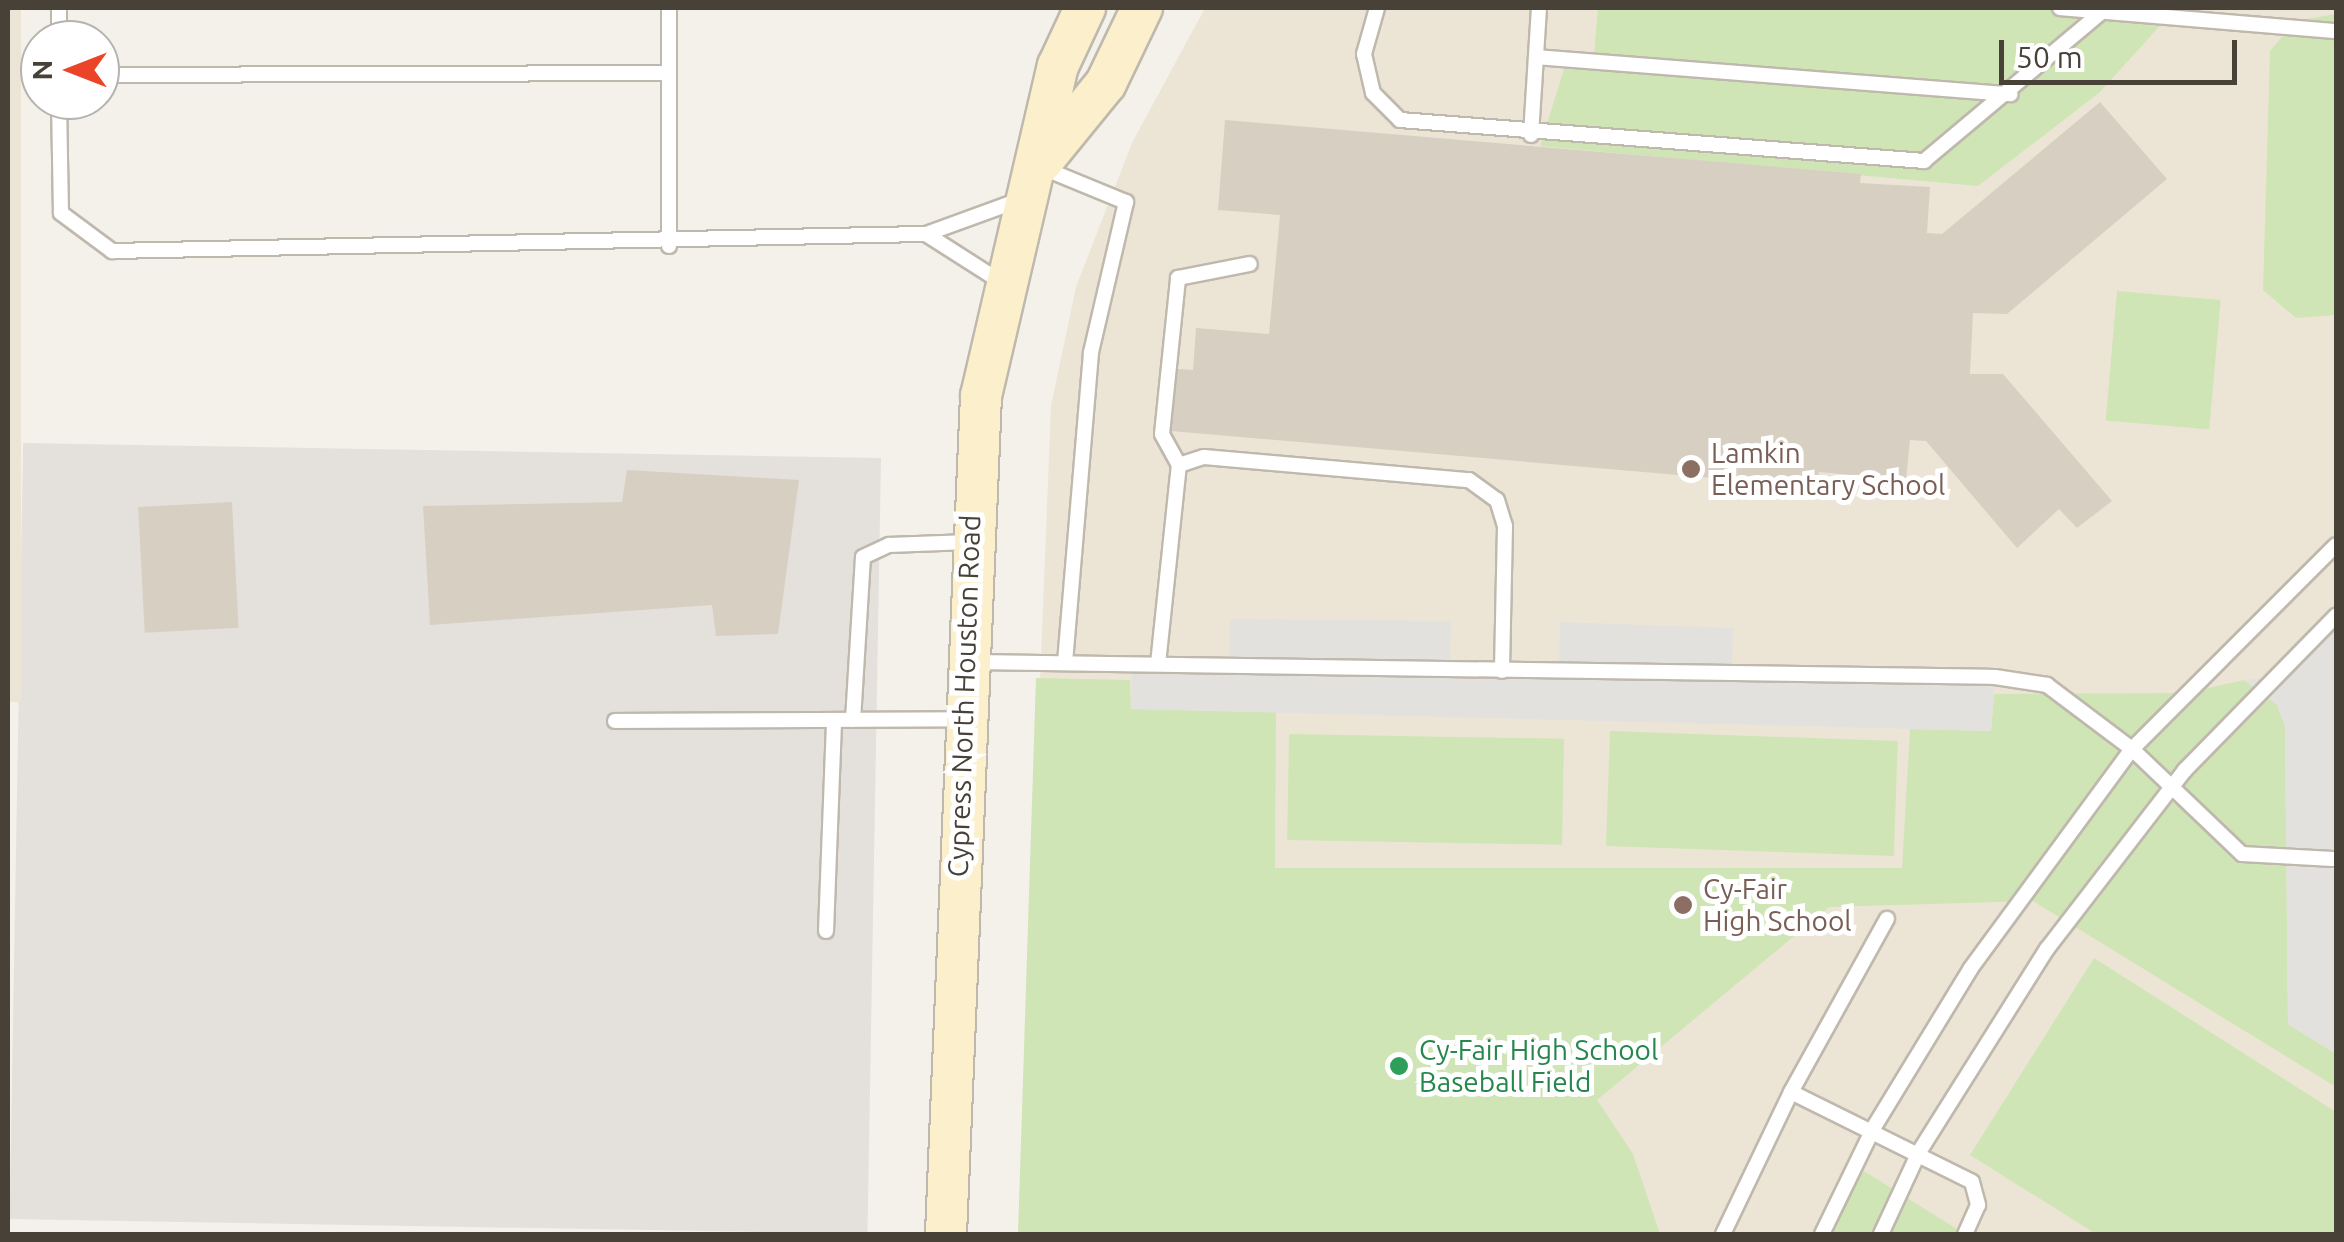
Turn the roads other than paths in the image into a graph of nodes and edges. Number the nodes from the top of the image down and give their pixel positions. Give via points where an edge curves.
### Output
1 (670, 8) edge
2 (1085, 8) edge
3 (1142, 8) edge
4 (1377, 8) edge
5 (1539, 8) edge
6 (2060, 8) edge
7 (2103, 11) junction
8 (2336, 31) edge
9 (1536, 57) junction
10 (669, 73) junction
11 (120, 76) edge
12 (2011, 94) junction
13 (60, 120) edge
14 (1531, 135) junction
15 (1034, 181) junction
16 (926, 234) junction
17 (668, 246) junction
18 (1250, 264) dead end
19 (1002, 283) junction
20 (1178, 465) junction
21 (968, 542) junction
22 (2336, 545) edge
23 (2336, 616) edge
24 (1066, 660) junction
25 (964, 662) junction
26 (1158, 664) junction
27 (1502, 670) junction
28 (963, 719) junction
29 (834, 720) junction
30 (853, 720) junction
31 (615, 721) dead end
32 (2132, 749) junction
33 (2168, 790) junction
34 (2333, 860) dead end
35 (1887, 918) dead end
36 (826, 931) dead end
37 (1791, 1092) junction
38 (1874, 1127) junction
39 (1919, 1152) junction
40 (946, 1234) edge
41 (1723, 1234) edge
42 (1822, 1234) edge
43 (1882, 1234) edge
44 (1965, 1234) edge

1 - 10 lane
2 - 15 main road, Cypress North Houston Road via 1058,66
3 - 15 main road, Cypress North Houston Road via 1106,83
4 - 14 lane via 1364,54 1373,92 1400,120
5 - 9 lane
6 - 7 lane
7 - 8 lane
7 - 12 lane
9 - 12 lane
9 - 14 lane
10 - 11 lane
10 - 17 lane
12 - 14 lane via 1924,161
13 - 17 lane via 61,213 112,251
15 - 16 lane
15 - 19 main road, Cypress North Houston Road
15 - 24 lane via 1126,202 1091,353
16 - 17 lane
16 - 19 lane
18 - 20 lane via 1178,278 1162,434
19 - 21 main road, Cypress North Houston Road
20 - 26 lane
20 - 27 lane via 1204,457 1469,480 1497,500 1505,526
21 - 25 main road, Cypress North Houston Road
21 - 30 lane via 889,545 863,557
22 - 32 lane
23 - 33 lane
24 - 25 lane
24 - 26 lane
25 - 28 main road, Cypress North Houston Road
26 - 27 lane
27 - 32 lane via 1995,677 2047,685
28 - 30 lane
28 - 40 main road, Cypress North Houston Road
29 - 30 lane
29 - 31 lane
29 - 36 lane
32 - 33 lane
32 - 38 lane via 1971,968
33 - 34 lane via 2242,854
33 - 39 lane via 2047,949
35 - 37 lane
37 - 38 lane
37 - 41 lane
38 - 39 lane
38 - 42 lane
39 - 43 lane
39 - 44 lane via 1972,1182 1978,1205

